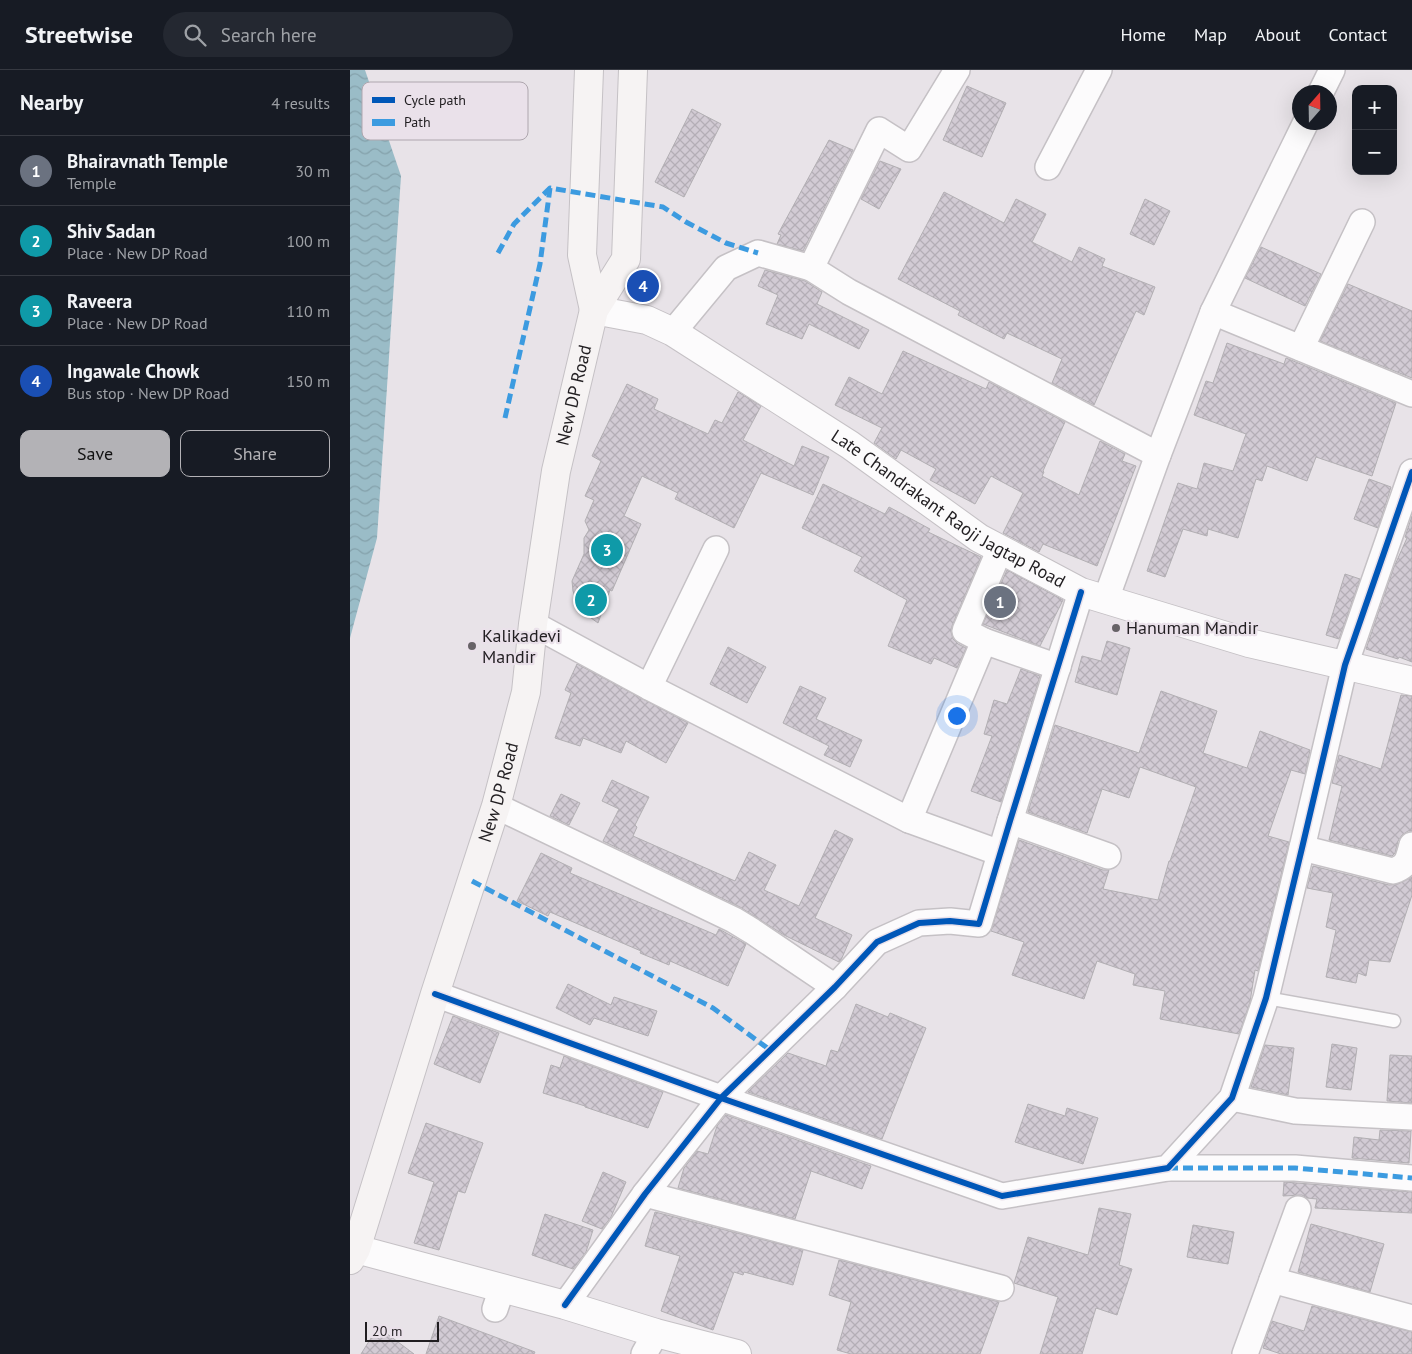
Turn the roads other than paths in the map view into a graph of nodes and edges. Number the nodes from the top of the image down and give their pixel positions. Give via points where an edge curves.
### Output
1 (589, 70) edge
2 (633, 70) edge
3 (957, 70) edge
4 (1098, 70) edge
5 (1332, 70) edge
6 (1324, 85) edge
7 (1302, 130) edge
8 (1048, 167) dead end
9 (1362, 222) dead end
10 (811, 268) junction
11 (594, 310) junction
12 (1213, 312) junction
13 (673, 332) junction
14 (1301, 348) junction
15 (1412, 394) edge
16 (1158, 455) junction
17 (1412, 472) edge
18 (716, 548) dead end
19 (1000, 549) junction
20 (1094, 596) junction
21 (533, 624) junction
22 (984, 641) junction
23 (1345, 665) junction
24 (1058, 667) junction
25 (1412, 681) edge
26 (648, 687) junction
27 (496, 806) junction
28 (909, 820) junction
29 (1010, 821) junction
30 (1412, 845) edge
31 (1302, 848) junction
32 (1000, 853) junction
33 (1108, 856) dead end
34 (835, 987) junction
35 (435, 994) junction
36 (1266, 998) junction
37 (1394, 1021) dead end
38 (721, 1098) junction
39 (1232, 1098) junction
40 (1412, 1117) edge
41 (1168, 1168) junction
42 (1412, 1178) edge
43 (645, 1194) junction
44 (1298, 1210) dead end
45 (353, 1254) edge
46 (1272, 1280) junction
47 (1000, 1288) dead end
48 (565, 1305) junction
49 (1412, 1318) edge
50 (650, 1343) edge
51 (735, 1354) edge
52 (1245, 1354) edge

1 - 11 main road, New DP Road via 582,255
2 - 11 main road, New DP Road via 626,259
3 - 10 street via 908,149 879,130
4 - 8 street
5 - 6 street
7 - 12 street
9 - 14 street
10 - 13 street via 758,254 726,268
10 - 16 street via 849,292
11 - 13 street, Late Chandrakant Raoji Jagtap Road via 646,320
11 - 21 main road, New DP Road via 556,471
12 - 14 street
12 - 16 street
13 - 19 street, Late Chandrakant Raoji Jagtap Road via 850,444 979,538
14 - 15 street
16 - 20 street
17 - 23 street
18 - 26 street
19 - 20 street, Late Chandrakant Raoji Jagtap Road
19 - 22 street via 964,631
20 - 23 street, Late Chandrakant Raoji Jagtap Road via 1249,642
20 - 24 street
21 - 26 street
21 - 27 main road, New DP Road via 526,692
22 - 24 street
22 - 28 street
23 - 25 street, Late Chandrakant Raoji Jagtap Road
23 - 31 street
24 - 29 street
26 - 28 street
27 - 34 street via 734,920
27 - 35 main road, New DP Road
28 - 32 street
29 - 32 street
29 - 33 street
30 - 31 street via 1402,868 1393,871
31 - 36 street
32 - 34 street via 979,924 950,921 919,923 877,942
34 - 38 street
35 - 38 street
35 - 45 main road, New DP Road
36 - 37 lane
36 - 39 street
38 - 41 street via 1002,1196
38 - 43 street
39 - 40 street via 1295,1111
39 - 41 street
41 - 42 street via 1295,1168
43 - 47 street
43 - 48 street
44 - 46 street
45 - 48 street via 499,1298
46 - 49 street
46 - 52 street
48 - 50 street
50 - 51 street

